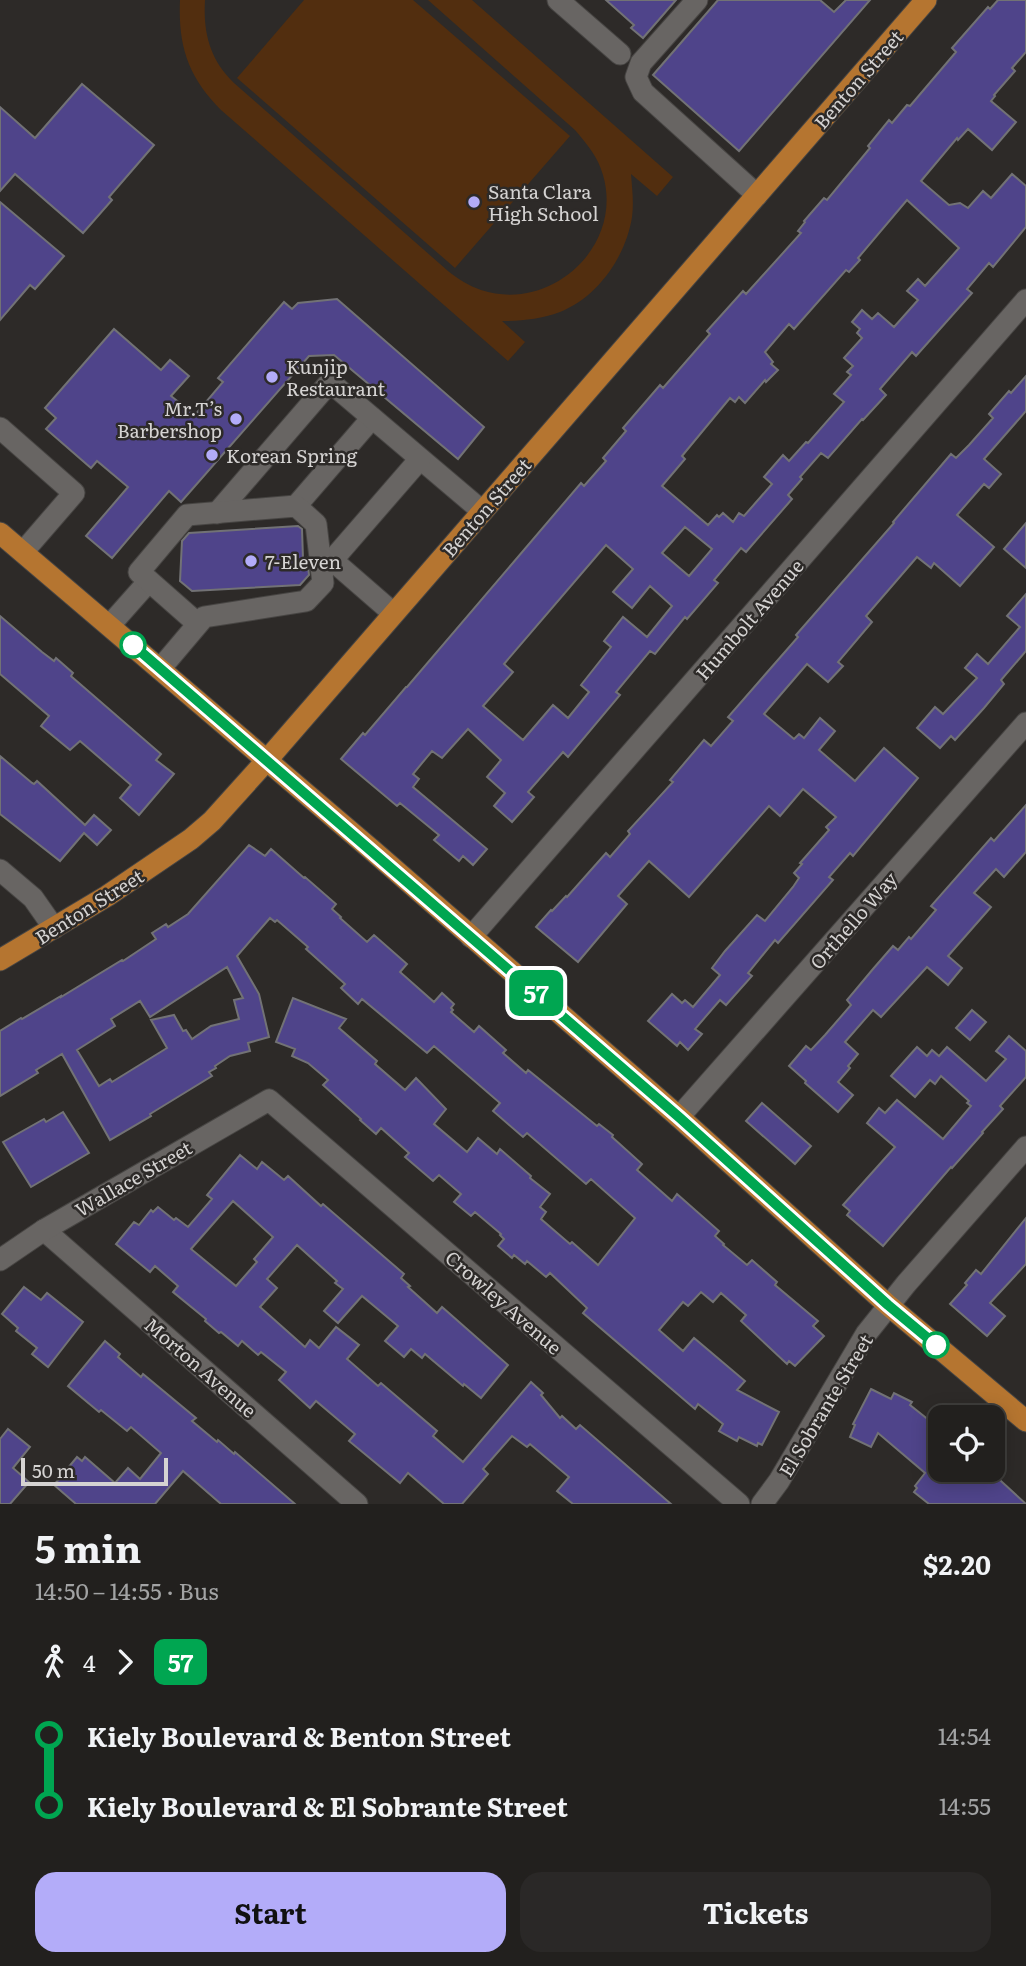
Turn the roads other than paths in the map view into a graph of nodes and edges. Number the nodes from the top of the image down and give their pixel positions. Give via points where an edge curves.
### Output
1 (558, 0) edge
2 (697, 0) edge
3 (926, 0) edge
4 (620, 54) dead end
5 (757, 195) junction
6 (1026, 300) edge
7 (372, 418) junction
8 (0, 428) edge
9 (421, 459) junction
10 (296, 506) junction
11 (482, 511) junction
12 (216, 513) junction
13 (0, 533) edge
14 (23, 552) junction
15 (327, 566) junction
16 (149, 581) junction
17 (393, 613) junction
18 (198, 624) junction
19 (110, 625) junction
20 (160, 669) junction
21 (1026, 723) edge
22 (267, 760) junction
23 (0, 870) edge
24 (54, 928) junction
25 (471, 937) junction
26 (0, 960) edge
27 (269, 1100) joint
28 (680, 1118) junction
29 (1026, 1147) edge
30 (44, 1230) junction
31 (0, 1260) edge
32 (888, 1305) junction
33 (1026, 1421) edge
34 (358, 1504) edge
35 (739, 1504) edge
36 (762, 1504) edge

1 - 4 street
2 - 5 street via 640,63 636,77 643,92
3 - 5 main road, Benton Street
5 - 11 main road, Benton Street
6 - 25 street, Humbolt Avenue
7 - 9 street
7 - 10 street
7 - 12 street via 330,382
8 - 14 street via 74,492
9 - 11 street
9 - 15 street
10 - 12 street
10 - 15 street via 316,524
11 - 17 main road, Benton Street
12 - 16 street via 187,515 139,572
13 - 14 main road
14 - 19 main road
15 - 17 street
15 - 18 street via 323,583 306,601 204,617
16 - 18 street
16 - 19 street
17 - 22 main road, Benton Street
18 - 20 street
19 - 20 main road
20 - 22 main road
21 - 28 street, Orthello Way
22 - 24 main road, Benton Street via 191,839
22 - 25 main road
23 - 24 street via 33,898
24 - 26 main road, Benton Street
25 - 28 main road
27 - 30 street, Wallace Street
27 - 35 street, Crowley Avenue
28 - 32 main road
29 - 32 street, El Sobrante Street
30 - 31 street, Wallace Street
30 - 34 street, Morton Avenue
32 - 33 main road
32 - 36 street, El Sobrante Street

